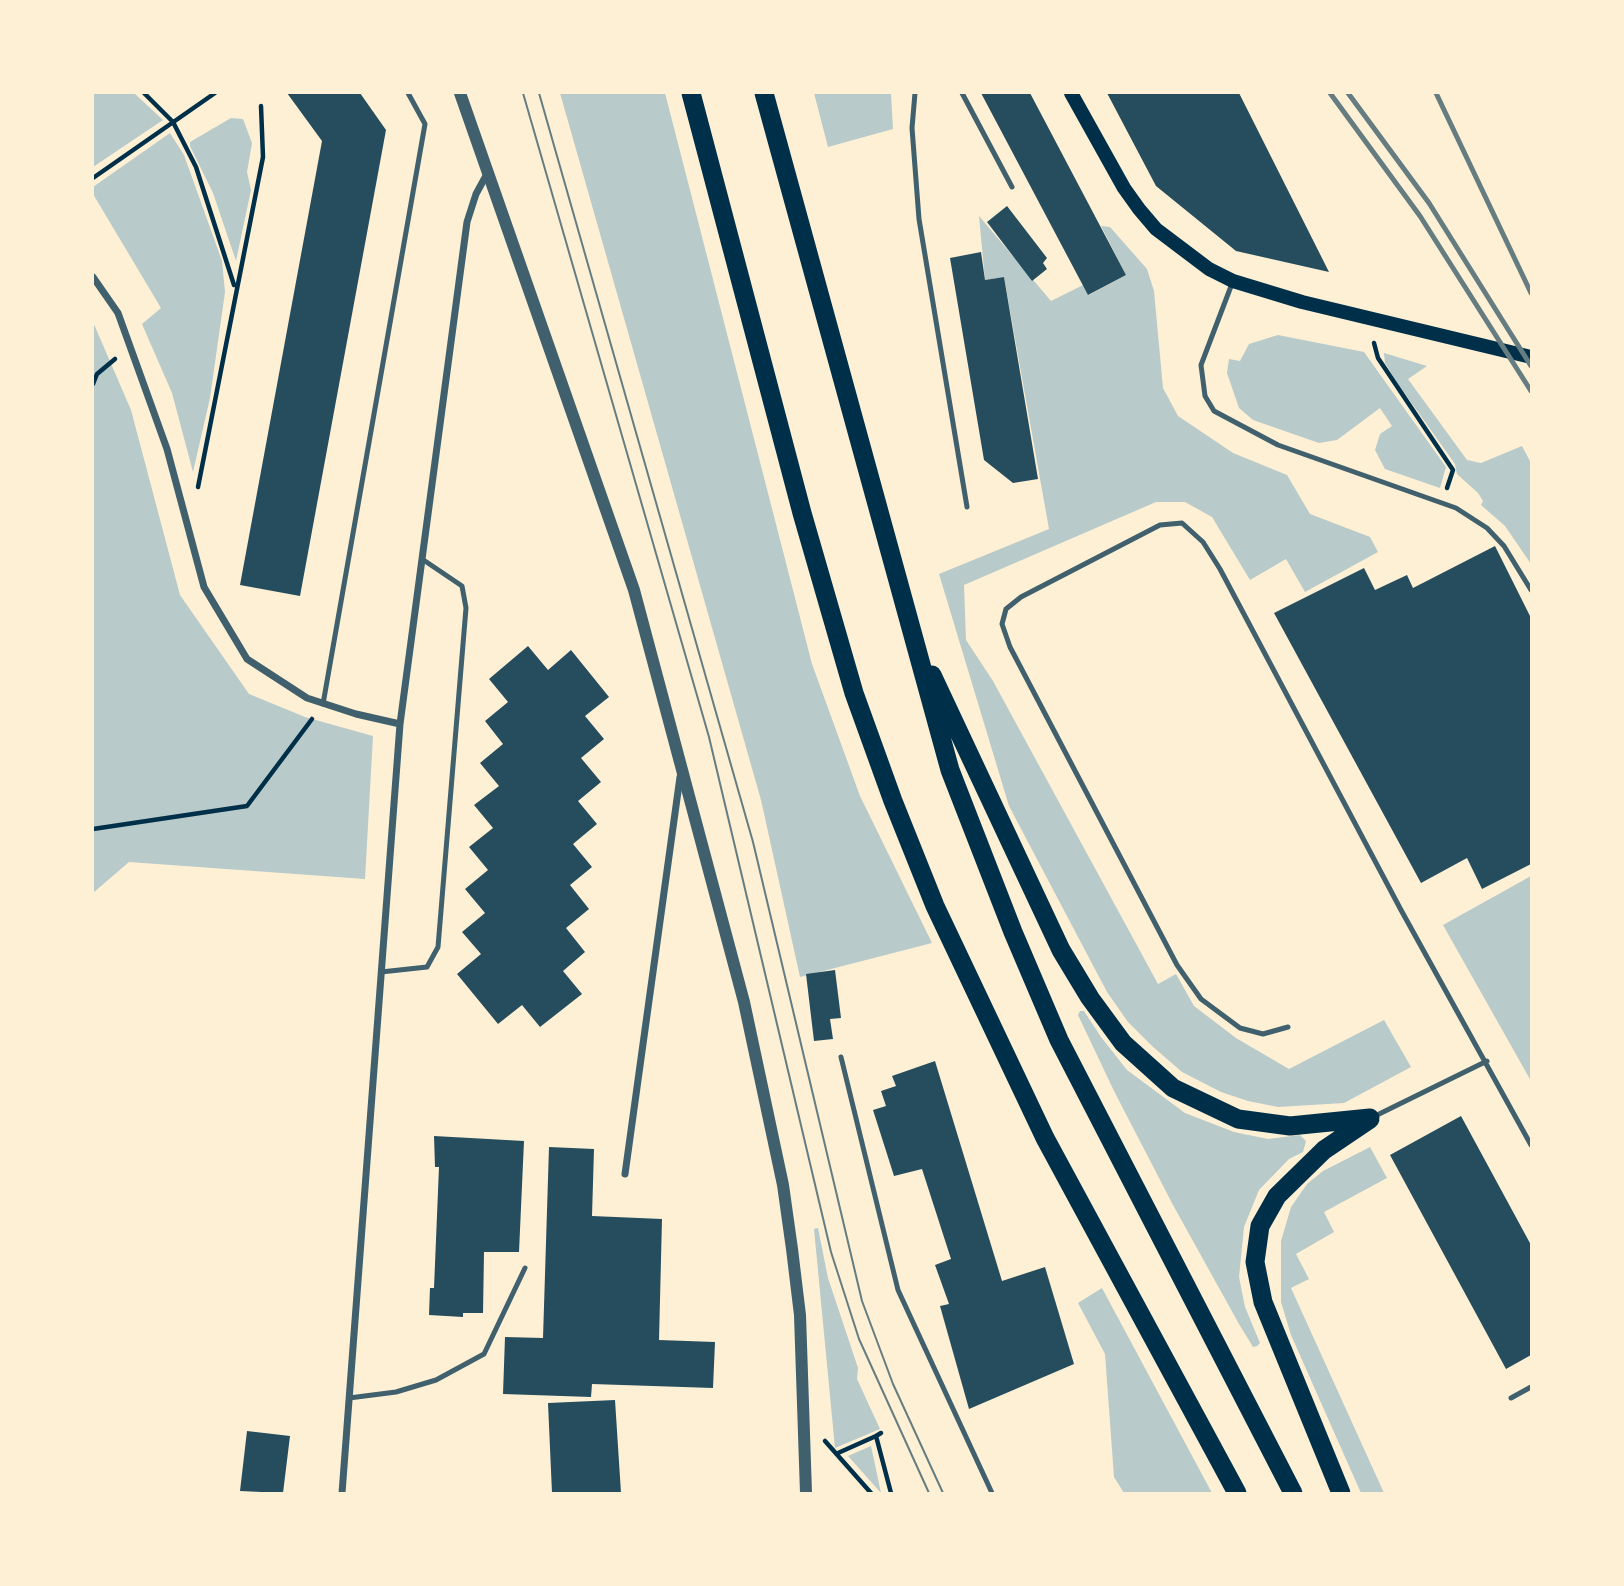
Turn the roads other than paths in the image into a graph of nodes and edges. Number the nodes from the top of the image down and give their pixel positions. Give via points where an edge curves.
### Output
1 (408, 93) edge
2 (460, 93) edge
3 (691, 93) edge
4 (764, 93) edge
5 (915, 93) edge
6 (962, 93) edge
7 (1071, 93) edge
8 (489, 171) junction
9 (1012, 187) dead end
10 (93, 277) edge
11 (1233, 281) junction
12 (1531, 357) edge
13 (967, 507) dead end
14 (422, 559) junction
15 (1531, 590) edge
16 (906, 617) junction
17 (323, 704) junction
18 (400, 724) junction
19 (682, 762) junction
20 (381, 972) junction
21 (1288, 1027) dead end
22 (841, 1057) dead end
23 (1487, 1061) junction
24 (1370, 1118) junction
25 (1531, 1145) edge
26 (625, 1174) dead end
27 (525, 1268) dead end
28 (1531, 1387) edge
29 (349, 1398) junction
30 (1511, 1398) dead end
31 (342, 1493) edge
32 (806, 1493) edge
33 (992, 1493) edge
34 (1237, 1493) edge
35 (1293, 1493) edge
36 (1341, 1493) edge

1 - 17 lane via 425,124
2 - 8 street
3 - 34 highway via 802,513 854,693 893,801 945,928 1045,1138
4 - 16 highway
5 - 13 lane via 912,128 919,219
6 - 9 lane
7 - 11 main road via 1124,187 1156,229
8 - 14 street via 475,194 467,222
8 - 19 street via 634,590
10 - 17 street via 118,313 167,449 204,587 247,659
11 - 12 main road
11 - 15 lane via 1201,365 1205,396 1214,411 1278,445 1442,503 1487,528
14 - 18 street
14 - 20 lane via 463,586 466,607 438,947 427,967
16 - 24 highway via 1062,950 1123,1043 1173,1088 1238,1119 1290,1126
16 - 35 highway via 950,770 1059,1040
17 - 18 street
18 - 20 street
19 - 26 street
19 - 32 street via 744,1002 783,1185 800,1315
20 - 29 street
21 - 23 lane via 1262,1034 1240,1028 1200,999 1177,965 1002,624 1006,609 1021,597 1160,525 1182,523 1203,542 1220,569 1401,910
22 - 33 lane via 898,1290
23 - 24 lane
23 - 25 lane
24 - 36 highway via 1324,1150 1277,1196 1261,1226 1255,1262 1263,1302
27 - 29 lane via 484,1354 436,1380 396,1392
28 - 30 lane
29 - 31 street

